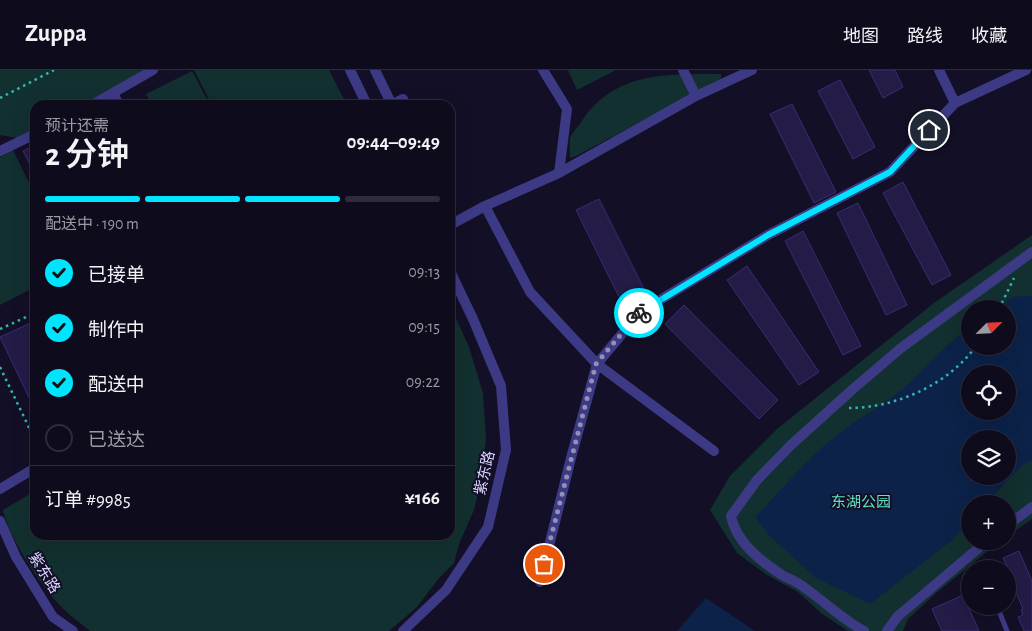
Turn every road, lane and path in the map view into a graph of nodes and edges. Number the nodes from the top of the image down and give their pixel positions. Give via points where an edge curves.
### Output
1 (54, 70) edge
2 (153, 70) edge
3 (350, 70) edge
4 (375, 70) edge
5 (543, 70) edge
6 (683, 70) edge
7 (752, 70) edge
8 (939, 70) edge
9 (1026, 70) edge
10 (113, 93) junction
11 (696, 96) junction
12 (0, 98) edge
13 (403, 98) dead end
14 (104, 100) edge
15 (116, 100) edge
16 (365, 100) edge
17 (389, 100) edge
18 (400, 100) edge
19 (955, 103) junction
20 (30, 136) edge
21 (0, 151) edge
22 (559, 173) junction
23 (485, 206) junction
24 (455, 221) edge
25 (1032, 252) edge
26 (455, 282) edge
27 (1008, 290) dead end
28 (1003, 300) edge
29 (30, 315) edge
30 (0, 329) edge
31 (969, 355) edge
32 (596, 364) junction
33 (0, 368) edge
34 (857, 408) dead end
35 (30, 430) edge
36 (714, 451) dead end
37 (30, 471) edge
38 (0, 489) edge
39 (1032, 507) edge
40 (1016, 519) edge
41 (0, 521) edge
42 (977, 550) edge
43 (540, 582) dead end
44 (1001, 615) edge
45 (73, 631) edge
46 (404, 631) edge
47 (864, 631) edge
48 (886, 631) edge
49 (1007, 631) edge

1 - 12 path
2 - 10 street
3 - 16 street
4 - 17 street
5 - 22 street via 567,109
6 - 11 street
7 - 11 street
8 - 19 street
9 - 19 street
10 - 14 street
10 - 15 street
11 - 22 street
13 - 18 street
19 - 32 street via 890,172 768,235 640,312
20 - 21 street
22 - 23 street
23 - 24 street
23 - 32 street via 530,292
25 - 47 street via 901,348 853,390 757,480 731,516 733,527 760,560 804,587
26 - 46 street, 紫东路 via 501,386 506,450 488,527 446,590
27 - 28 path
29 - 30 path
31 - 34 path via 933,384 893,401
32 - 36 street
32 - 43 street
33 - 35 path
37 - 38 street
39 - 40 street
41 - 45 street, 紫东路 via 16,557 53,616
42 - 48 street via 898,616
44 - 49 lane

